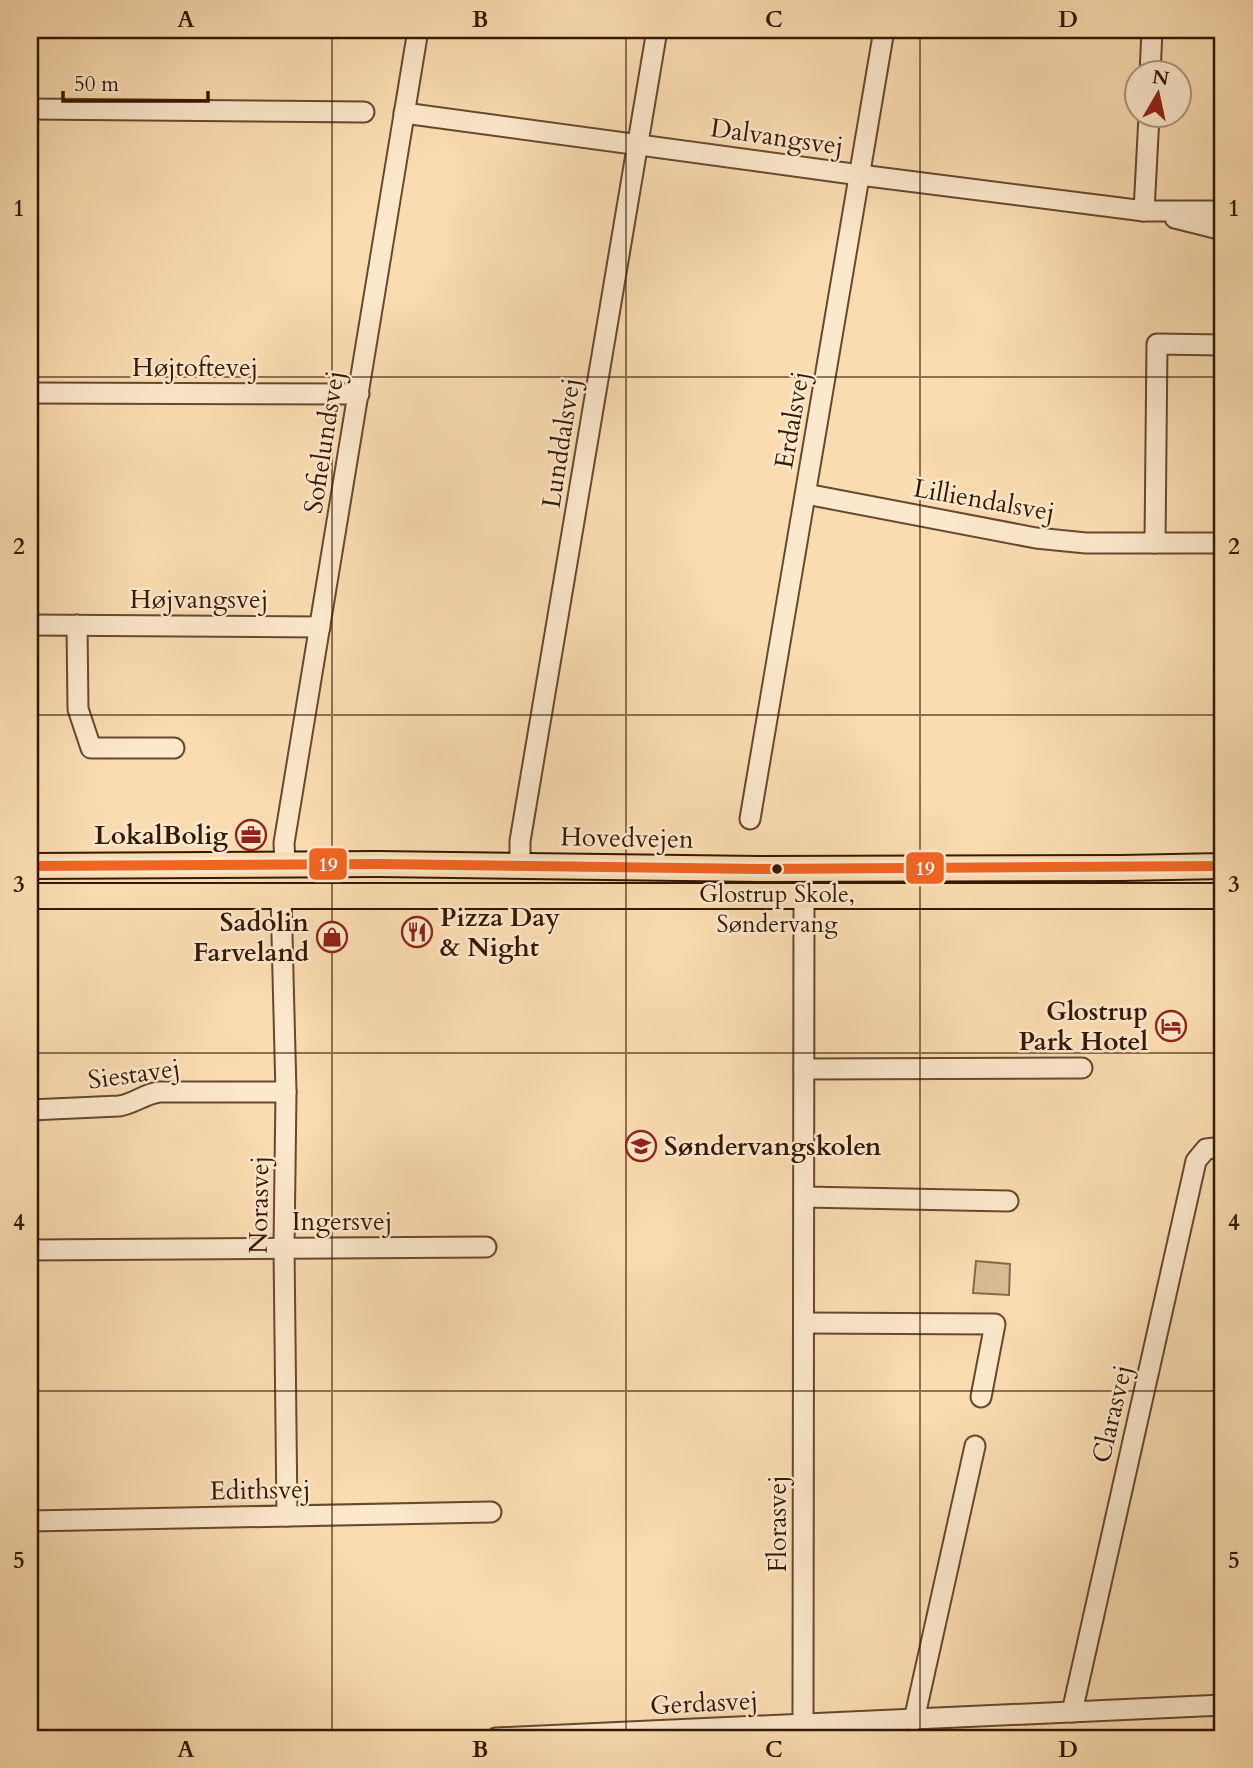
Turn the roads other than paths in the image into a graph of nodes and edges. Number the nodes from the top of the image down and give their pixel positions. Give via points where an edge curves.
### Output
1 (418, 30) edge
2 (657, 30) edge
3 (884, 30) edge
4 (1152, 30) edge
5 (1151, 60) edge
6 (30, 109) edge
7 (364, 111) dead end
8 (404, 113) junction
9 (1148, 130) edge
10 (638, 145) junction
11 (860, 175) junction
12 (1144, 211) junction
13 (1223, 211) edge
14 (1223, 230) edge
15 (1223, 345) edge
16 (30, 393) edge
17 (359, 394) junction
18 (806, 494) junction
19 (1155, 543) junction
20 (1223, 543) edge
21 (30, 625) edge
22 (77, 625) junction
23 (320, 627) junction
24 (174, 748) dead end
25 (750, 819) dead end
26 (285, 864) junction
27 (488, 865) junction
28 (520, 865) junction
29 (30, 866) edge
30 (1223, 866) edge
31 (804, 895) junction
32 (30, 896) edge
33 (281, 896) junction
34 (1223, 896) edge
35 (1082, 1068) dead end
36 (804, 1069) junction
37 (286, 1092) junction
38 (30, 1110) edge
39 (1223, 1147) edge
40 (804, 1197) junction
41 (1008, 1201) dead end
42 (284, 1247) junction
43 (486, 1247) dead end
44 (30, 1250) edge
45 (804, 1323) junction
46 (982, 1397) dead end
47 (975, 1446) dead end
48 (491, 1513) dead end
49 (287, 1516) junction
50 (30, 1521) edge
51 (1223, 1705) edge
52 (1072, 1712) junction
53 (914, 1720) junction
54 (803, 1724) junction
55 (496, 1738) edge

1 - 8 street, Sofielundsvej
2 - 10 street, Lunddalsvej
3 - 11 street, Erdalsvej
4 - 5 street
6 - 7 street
8 - 10 street, Dalvangsvej
8 - 17 street, Sofielundsvej
9 - 12 street
10 - 11 street, Dalvangsvej
10 - 28 street, Lunddalsvej via 520,842
11 - 12 street, Dalvangsvej
11 - 18 street, Erdalsvej
12 - 13 street, Dalvangsvej
12 - 14 street, Dalvangsvej
15 - 19 street via 1157,344
16 - 17 street, Højtoftevej
17 - 23 street, Sofielundsvej
18 - 19 street, Lilliendalsvej via 1036,538
18 - 25 street, Erdalsvej
19 - 20 street, Lilliendalsvej
21 - 22 street, Højvangsvej
22 - 23 street, Højvangsvej
22 - 24 street via 78,709 91,748
23 - 26 street, Sofielundsvej via 284,844
26 - 27 main road, Hovedvejen
26 - 29 main road, Hovedvejen
27 - 28 main road, Hovedvejen
27 - 33 main road via 393,877 300,879
28 - 30 main road, Hovedvejen via 739,869
31 - 33 main road
31 - 34 main road
31 - 36 street, Florasvej
32 - 33 main road
33 - 37 street, Norasvej
35 - 36 street
36 - 40 street, Florasvej
37 - 38 street, Siestavej via 159,1092 127,1105
37 - 42 street, Norasvej
39 - 52 street, Clarasvej via 1206,1149 1196,1161
40 - 41 street
40 - 45 street, Florasvej
42 - 43 street, Ingersvej
42 - 44 street, Ingersvej
42 - 49 street, Norasvej
45 - 46 street via 995,1324
45 - 54 street, Florasvej
47 - 53 street
48 - 49 street, Edithsvej
49 - 50 street, Edithsvej
51 - 52 street, Gerdasvej
52 - 53 street, Gerdasvej
53 - 54 street, Gerdasvej
54 - 55 street, Gerdasvej

